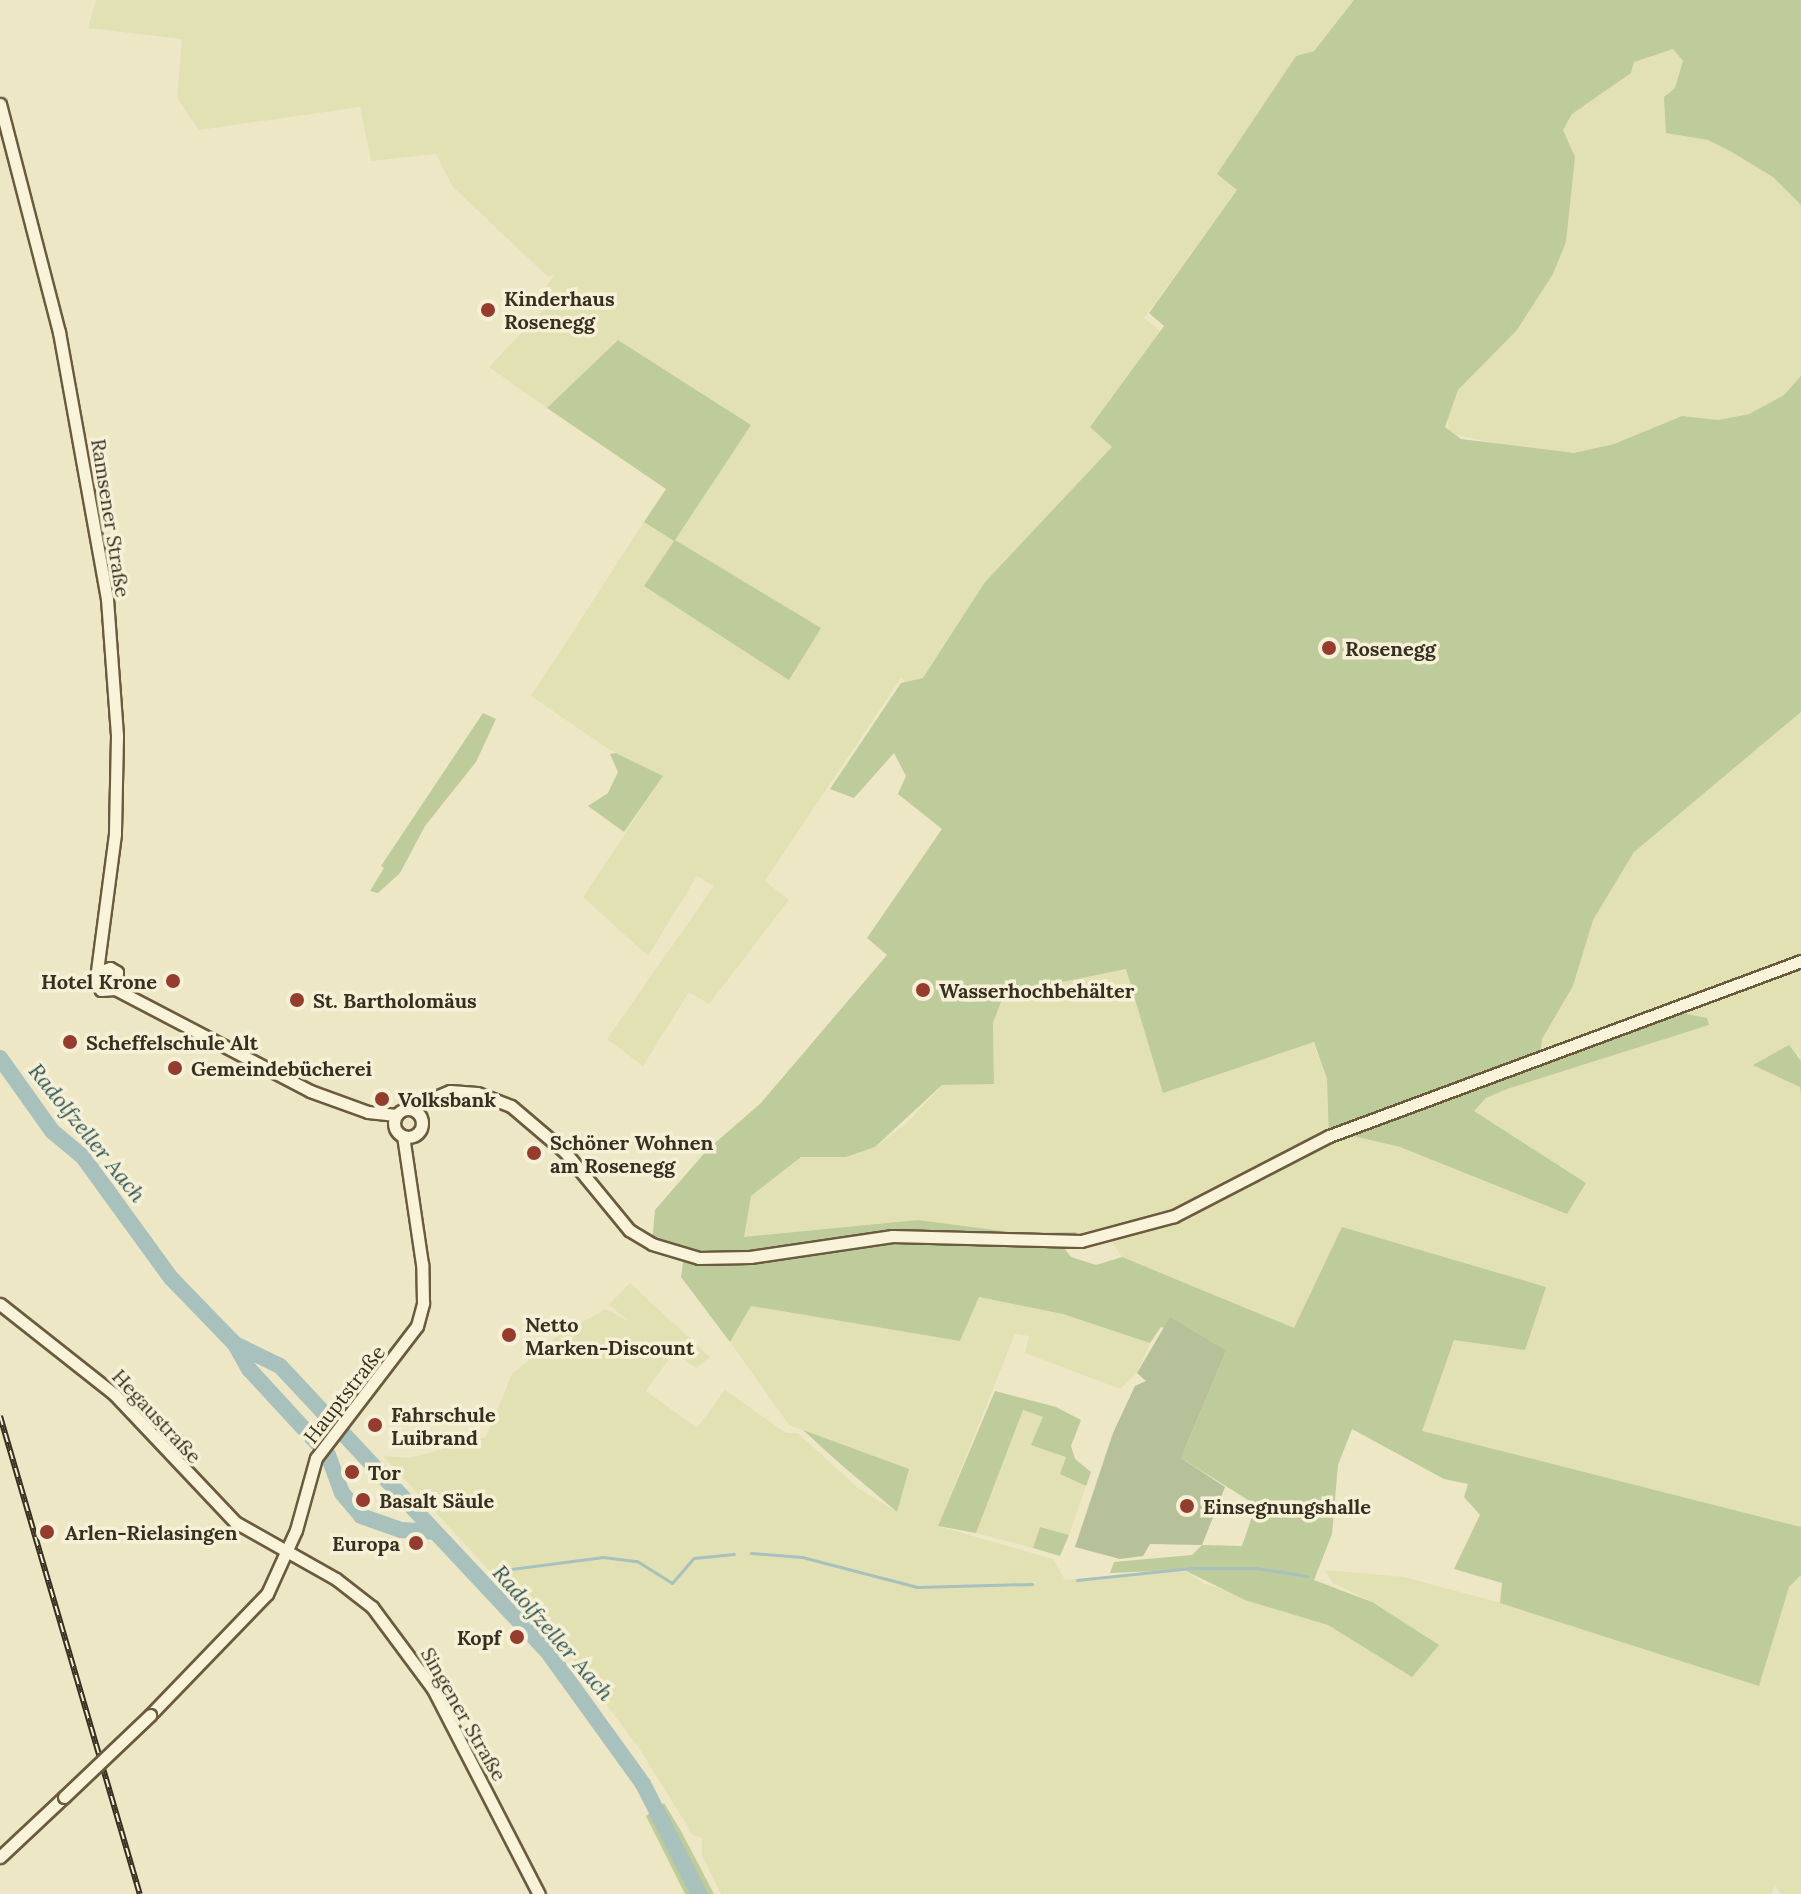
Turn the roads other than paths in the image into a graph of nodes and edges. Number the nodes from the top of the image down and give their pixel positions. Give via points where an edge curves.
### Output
1 (0, 104) edge
2 (103, 946) junction
3 (1801, 961) edge
4 (99, 972) junction
5 (116, 979) junction
6 (432, 1096) junction
7 (409, 1108) junction
8 (421, 1116) junction
9 (395, 1121) junction
10 (408, 1136) junction
11 (0, 1304) edge
12 (287, 1554) junction
13 (0, 1857) edge
14 (539, 1894) edge

1 - 2 main road, Ramsener Straße via 59,332 107,599 117,744 115,834
2 - 4 main road, Ramsener Straße
2 - 5 main road
3 - 6 main road via 1329,1136 1207,1203 1139,1228 1049,1243 866,1238 721,1260 671,1251 622,1224 565,1152 526,1115 477,1093
4 - 5 main road
4 - 5 main road via 98,987
5 - 9 main road via 137,996 310,1091
6 - 7 main road
6 - 8 main road, Hauptstraße
7 - 8 main road
7 - 9 main road
8 - 10 main road, Hauptstraße via 421,1129
9 - 10 main road
10 - 12 main road, Hauptstraße via 422,1264 420,1315 407,1345 312,1467
11 - 12 main road, Hegaustraße via 94,1375 235,1522
12 - 13 main road, Hauptstraße, bridge via 257,1609
12 - 14 main road, Singener Straße via 359,1594 405,1650 433,1689

